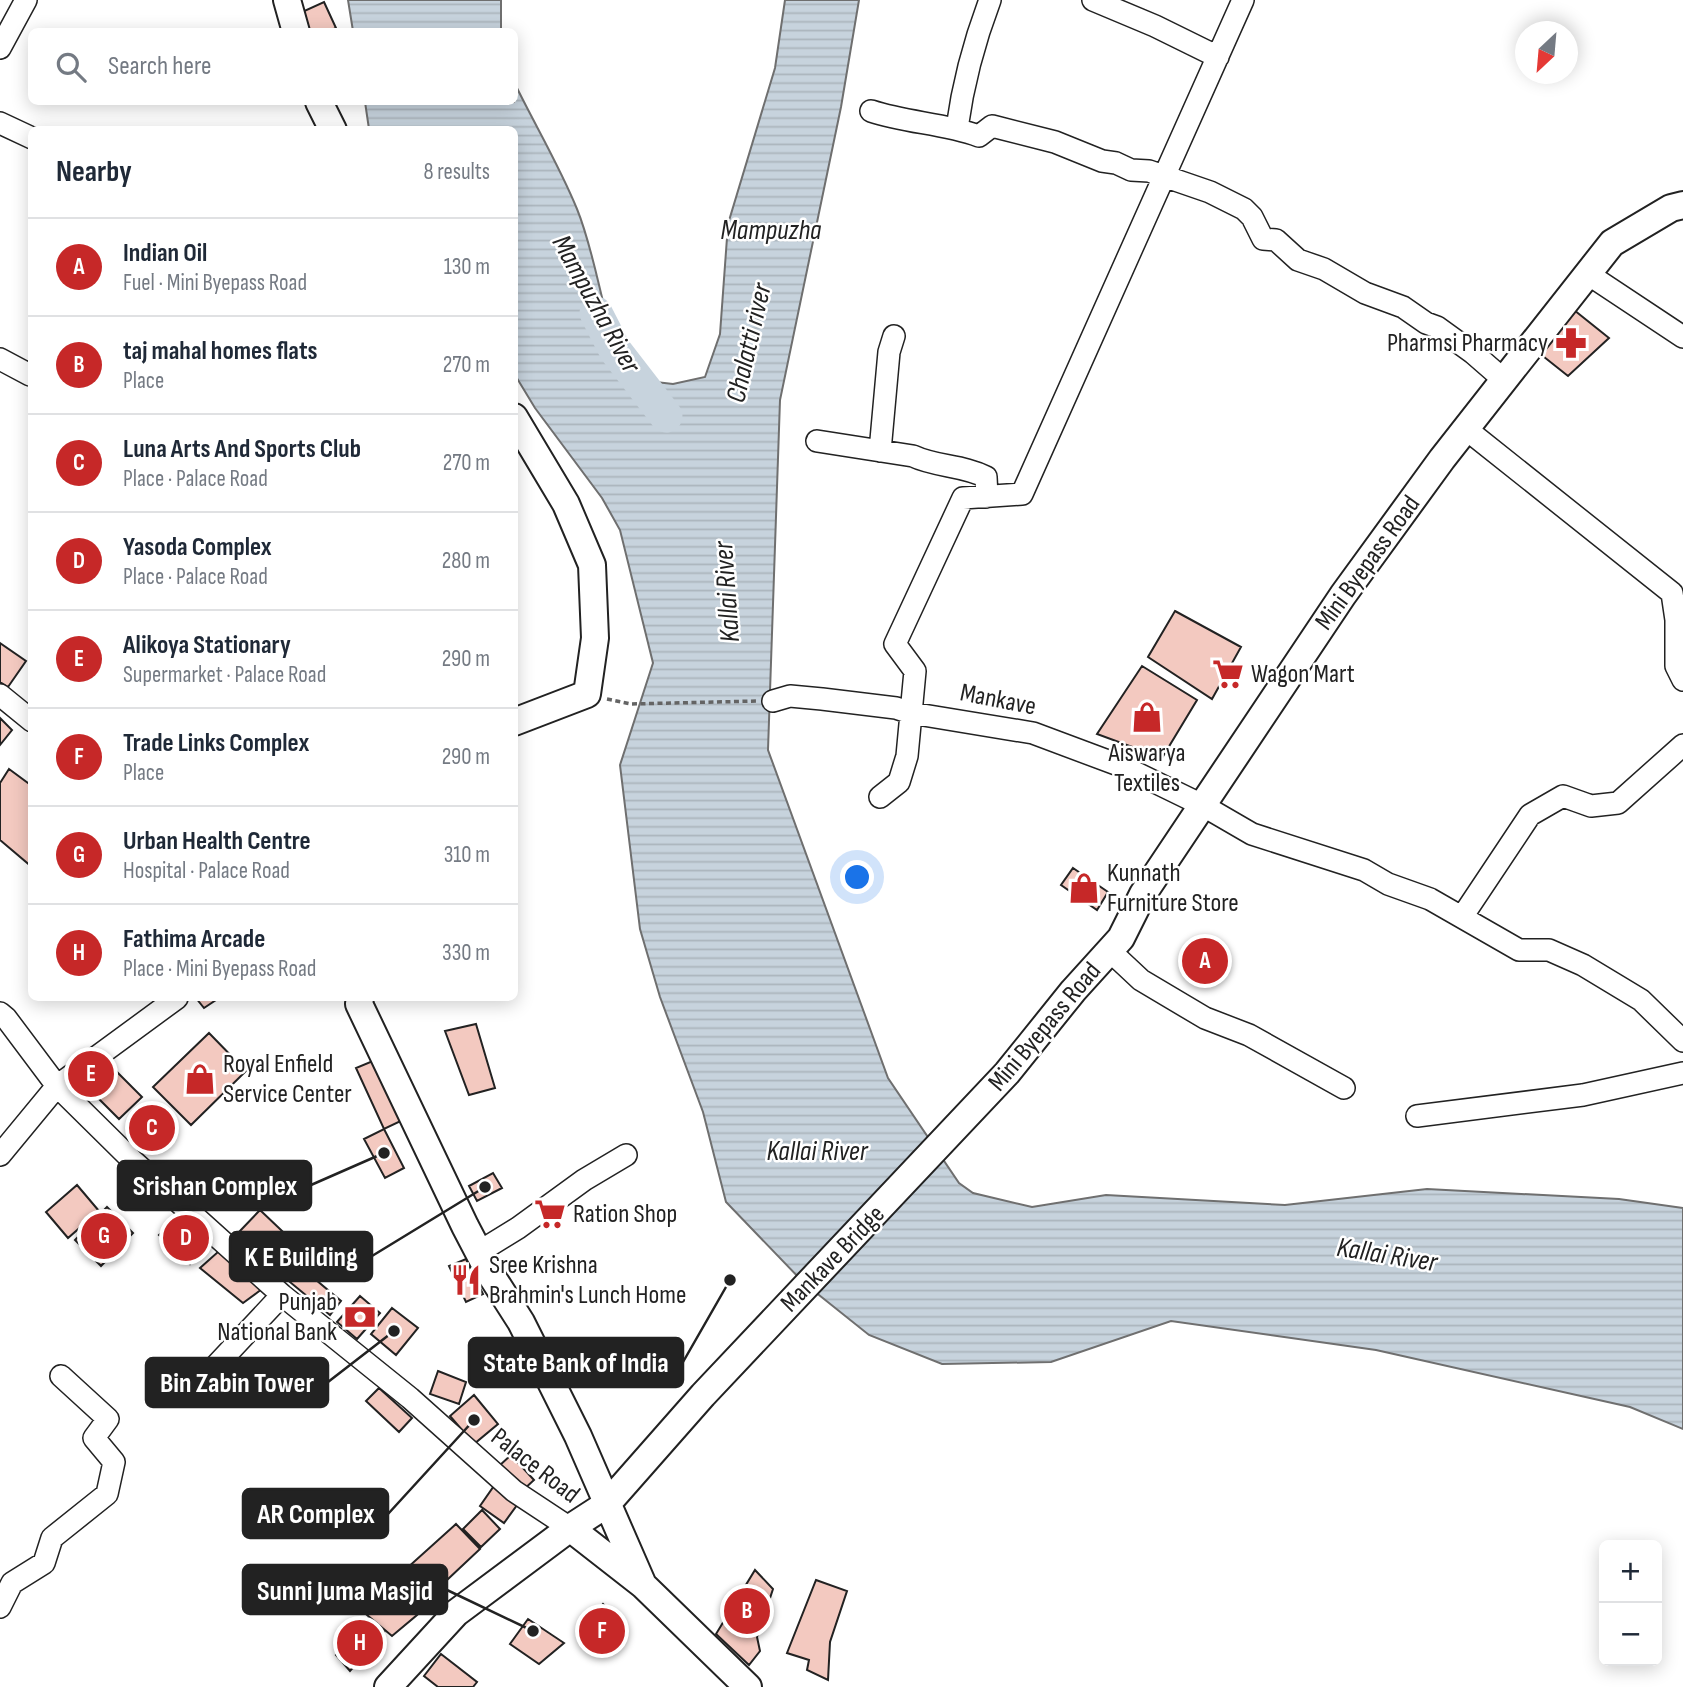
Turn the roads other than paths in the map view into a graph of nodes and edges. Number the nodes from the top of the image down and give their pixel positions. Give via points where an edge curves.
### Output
1 (26, 0) edge
2 (287, 0) edge
3 (990, 0) edge
4 (1093, 0) edge
5 (1243, 0) edge
6 (295, 28) edge
7 (0, 48) edge
8 (1218, 57) junction
9 (871, 111) dead end
10 (0, 123) edge
11 (957, 128) junction
12 (28, 136) edge
13 (1165, 176) junction
14 (1683, 205) edge
15 (1588, 274) junction
16 (894, 336) dead end
17 (1683, 337) edge
18 (0, 359) edge
19 (28, 374) edge
20 (1504, 380) junction
21 (518, 424) edge
22 (1466, 429) junction
23 (817, 441) dead end
24 (880, 451) junction
25 (987, 496) junction
26 (1683, 680) edge
27 (0, 695) edge
28 (773, 701) road end
29 (911, 713) junction
30 (28, 718) edge
31 (518, 720) edge
32 (1683, 746) edge
33 (880, 797) dead end
34 (1202, 805) junction
35 (1462, 917) junction
36 (1110, 951) junction
37 (173, 1001) edge
38 (357, 1001) edge
39 (0, 1013) edge
40 (1683, 1041) edge
41 (1683, 1073) edge
42 (57, 1086) junction
43 (1344, 1088) dead end
44 (1417, 1116) dead end
45 (962, 1122) joint
46 (0, 1155) edge
47 (626, 1155) dead end
48 (479, 1252) junction
49 (282, 1295) junction
50 (211, 1371) dead end
51 (61, 1376) dead end
52 (607, 1504) junction
53 (570, 1528) junction
54 (643, 1585) junction
55 (0, 1607) edge
56 (388, 1687) edge
57 (748, 1687) edge

1 - 7 street
2 - 6 main road
3 - 11 street via 964,84
4 - 8 street
5 - 8 street
8 - 13 street
9 - 11 street via 911,123
10 - 12 street
11 - 13 street via 979,136 992,126 1055,142 1131,170
13 - 20 street via 1244,209 1263,239 1276,240 1298,260 1403,307 1473,353
13 - 25 street via 1022,494
14 - 15 main road, Mini Byepass Road via 1612,243
15 - 17 street
15 - 20 main road, Mini Byepass Road
16 - 24 street
18 - 19 street
20 - 22 main road, Mini Byepass Road
21 - 31 main road via 566,503 592,565 595,638 587,694
22 - 26 street via 1672,593 1676,666
22 - 34 main road, Mini Byepass Road via 1343,595
23 - 24 street
24 - 25 street via 976,472 986,477
25 - 29 street via 963,498 895,645 915,671
27 - 30 street
28 - 29 street, Mankave via 790,696
29 - 33 street via 899,782
29 - 34 street, Mankave via 1033,733 1124,767
32 - 35 street via 1618,803 1591,806 1563,796 1530,815
34 - 35 street, Mankave via 1252,834 1364,870
34 - 36 main road, Mini Byepass Road
35 - 40 street, Mankave via 1519,950 1549,950 1583,965 1640,1000
36 - 43 street via 1141,980 1205,1018 1249,1035
36 - 45 main road, Mini Byepass Road
37 - 42 street
38 - 48 main road
39 - 42 street, Palace Road
41 - 44 street via 1583,1095
42 - 46 street
42 - 49 street, Palace Road
45 - 52 main road, Mankave Bridge via 703,1395
47 - 48 street
48 - 52 main road via 579,1436
49 - 50 street
49 - 53 street, Palace Road via 410,1398 514,1491
51 - 55 street via 108,1419 94,1438 114,1462 107,1494 52,1538 44,1563 12,1583
52 - 53 main road
52 - 54 main road
53 - 54 main road
53 - 56 main road via 456,1613
54 - 57 main road

